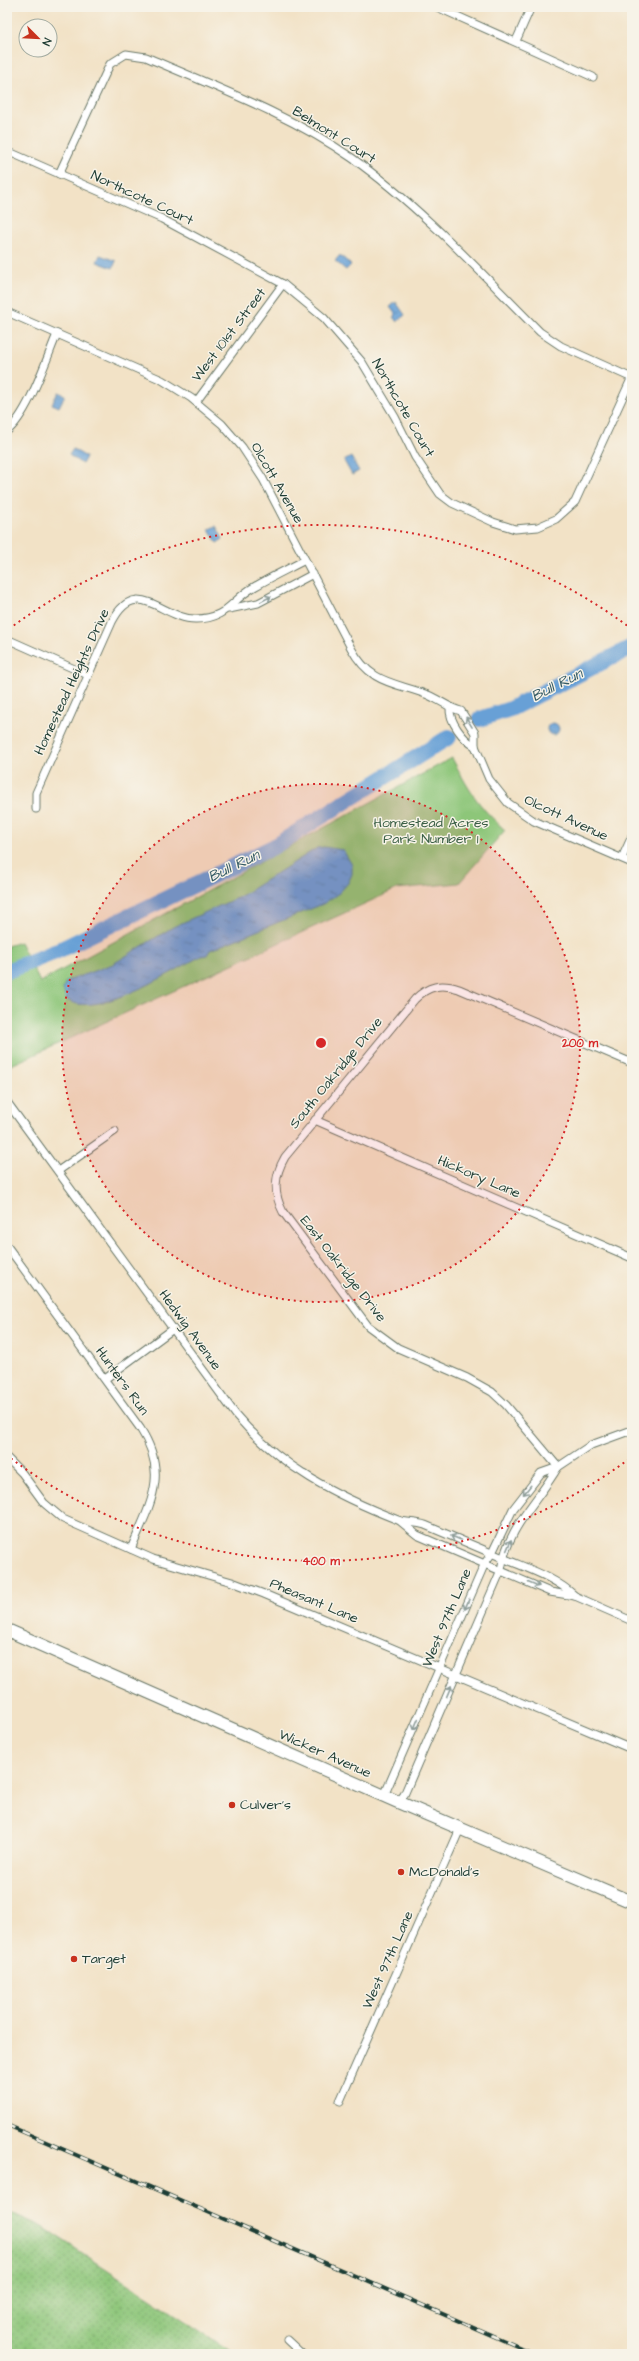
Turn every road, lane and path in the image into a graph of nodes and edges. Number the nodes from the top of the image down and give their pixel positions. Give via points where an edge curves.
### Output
1 (437, 7) edge
2 (531, 7) edge
3 (516, 41) junction
4 (593, 77) dead end
5 (7, 151) edge
6 (59, 174) junction
7 (283, 284) junction
8 (7, 312) edge
9 (57, 334) junction
10 (632, 378) edge
11 (196, 402) junction
12 (7, 431) edge
13 (305, 560) junction
14 (313, 574) junction
15 (229, 609) junction
16 (7, 639) edge
17 (88, 675) junction
18 (450, 708) junction
19 (475, 746) junction
20 (36, 809) dead end
21 (632, 836) edge
22 (622, 858) junction
23 (632, 863) edge
24 (632, 1063) edge
25 (7, 1102) edge
26 (315, 1120) junction
27 (115, 1131) dead end
28 (58, 1171) junction
29 (275, 1186) joint
30 (7, 1246) edge
31 (632, 1258) edge
32 (173, 1329) junction
33 (105, 1379) junction
34 (632, 1430) edge
35 (7, 1458) edge
36 (558, 1467) junction
37 (400, 1520) junction
38 (131, 1549) junction
39 (492, 1553) junction
40 (503, 1558) junction
41 (485, 1563) junction
42 (501, 1570) junction
43 (575, 1596) junction
44 (632, 1621) edge
45 (7, 1630) edge
46 (439, 1669) junction
47 (456, 1676) junction
48 (629, 1748) dead end
49 (384, 1796) junction
50 (398, 1802) junction
51 (460, 1829) junction
52 (632, 1902) edge
53 (340, 2101) dead end
54 (287, 2340) dead end
55 (302, 2354) edge

1 - 3 street
2 - 3 street
3 - 4 street
5 - 6 street, Northcote Court
6 - 7 street, Northcote Court via 162,219
6 - 10 street, Belmont Court via 110,64 126,54 146,57 282,118 351,158 414,208 540,332 561,346
7 - 10 street, Northcote Court via 324,318 362,362 396,417 414,457 440,494 465,510 504,526 524,529 543,525 556,519 575,502
7 - 11 street, West 101st Street
8 - 9 street, Olcott Avenue
9 - 11 street, Olcott Avenue via 162,380
9 - 12 street via 26,405
11 - 13 street, Olcott Avenue via 222,424 242,447 263,480
13 - 14 street, Olcott Avenue
13 - 15 street, Homestead Heights Drive via 252,588
15 -> 14 street, Homestead Heights Drive via 258,603
14 - 18 street, Olcott Avenue via 351,648 363,664 387,682 430,696
15 - 17 street, Homestead Heights Drive via 213,617 196,619 183,617 148,601 128,602 114,617
16 - 17 street
17 - 20 street, Homestead Heights Drive via 36,793
18 - 19 street, Olcott Avenue via 450,716 465,741
19 -> 18 street, Olcott Avenue via 475,733 466,717 461,711
19 - 22 street, Olcott Avenue via 494,787 516,810 534,821
21 - 22 street
22 - 23 street, Olcott Avenue
24 - 26 street, South Oakridge Drive via 459,988 446,985 431,987 415,999
25 - 28 street, Hedwig Avenue
26 - 29 street, South Oakridge Drive via 285,1157
26 - 31 street, Hickory Lane
27 - 28 street
28 - 32 street, Hedwig Avenue
29 - 36 street, East Oakridge Drive via 283,1212 368,1326 398,1348 467,1378 492,1392 509,1408
30 - 33 street, Hunters Run
32 - 33 street
32 - 37 street, Hedwig Avenue via 236,1415 268,1448 320,1485
33 - 38 street, Hunters Run via 145,1436 155,1461 156,1479 153,1496
34 - 36 street, West 97th Lane via 591,1445
35 - 38 street, Pheasant Lane via 56,1515
36 -> 39 street, West 97th Lane via 541,1473 522,1496 508,1517
40 -> 36 street, West 97th Lane via 521,1519
39 -> 37 street, Hedwig Avenue via 422,1524
37 - 41 street, Hedwig Avenue via 417,1535
38 - 46 street, Pheasant Lane via 172,1566 252,1589
39 - 40 street, Hedwig Avenue
39 - 41 street, West 97th Lane
40 - 42 street, West 97th Lane
40 - 43 street, Hedwig Avenue via 564,1586
41 - 42 street, Hedwig Avenue
41 -> 46 street, West 97th Lane
42 -> 43 street, Hedwig Avenue via 550,1592
42 - 47 street, West 97th Lane
43 - 44 street
45 - 49 highway, Wicker Avenue
46 - 47 street, Pheasant Lane
46 -> 49 street, West 97th Lane
47 - 48 street, Pheasant Lane
50 -> 47 street, West 97th Lane via 404,1795
49 - 50 highway, Wicker Avenue
50 - 51 highway, Wicker Avenue
51 - 52 highway, Wicker Avenue
51 - 53 street, West 97th Lane
54 - 55 street

